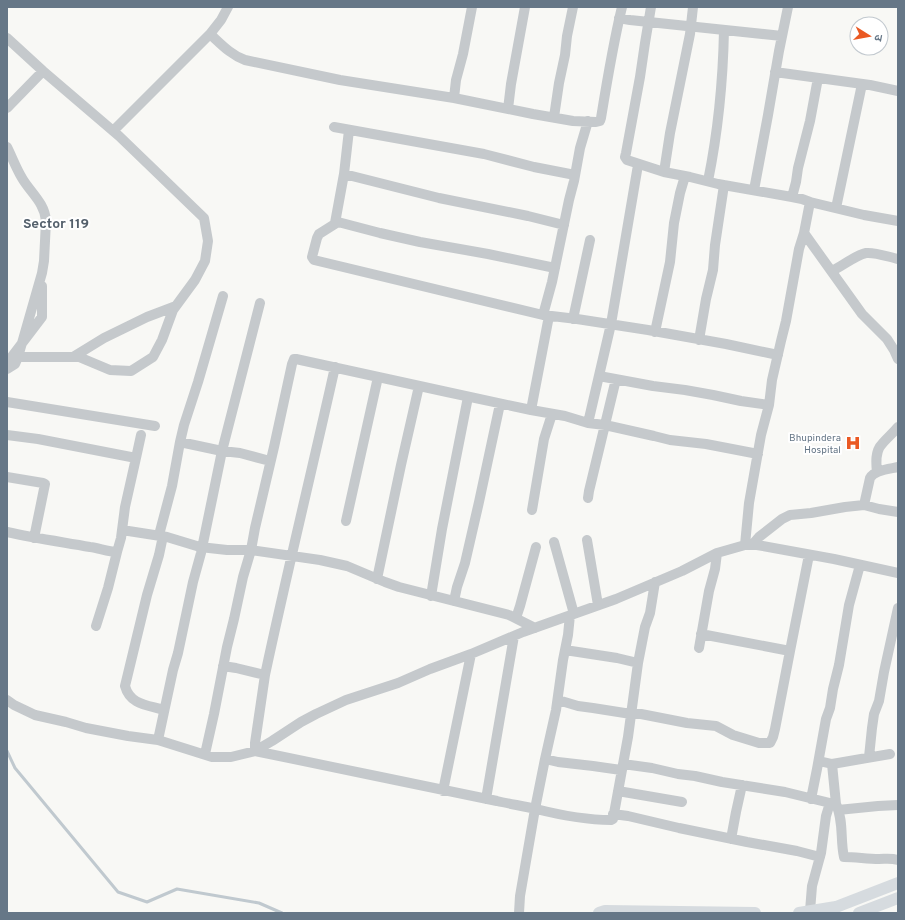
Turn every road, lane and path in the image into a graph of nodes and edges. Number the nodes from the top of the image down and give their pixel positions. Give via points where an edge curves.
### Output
1 (228, 7) edge
2 (472, 7) edge
3 (525, 7) edge
4 (573, 7) edge
5 (622, 7) edge
6 (651, 7) edge
7 (693, 7) edge
8 (788, 7) edge
9 (619, 18) junction
10 (649, 21) junction
11 (691, 26) junction
12 (724, 30) junction
13 (210, 34) junction
14 (782, 36) junction
15 (7, 38) edge
16 (43, 71) junction
17 (775, 72) junction
18 (818, 78) junction
19 (862, 84) junction
20 (898, 91) edge
21 (454, 98) junction
22 (7, 108) edge
23 (508, 109) junction
24 (554, 117) junction
25 (588, 121) junction
26 (334, 127) dead end
27 (349, 130) junction
28 (113, 131) junction
29 (7, 147) edge
30 (7, 163) edge
31 (638, 164) junction
32 (664, 172) junction
33 (344, 174) junction
34 (575, 175) junction
35 (685, 176) junction
36 (708, 181) junction
37 (724, 185) junction
38 (754, 190) junction
39 (792, 197) junction
40 (810, 202) junction
41 (836, 208) junction
42 (898, 221) edge
43 (336, 223) junction
44 (564, 225) junction
45 (804, 233) junction
46 (590, 240) dead end
47 (898, 259) edge
48 (555, 268) junction
49 (832, 271) junction
50 (42, 273) junction
51 (223, 296) dead end
52 (260, 303) dead end
53 (176, 306) junction
54 (546, 316) junction
55 (573, 319) junction
56 (611, 324) junction
57 (655, 332) junction
58 (698, 340) junction
59 (22, 343) junction
60 (778, 355) junction
61 (18, 357) junction
62 (73, 357) junction
63 (898, 359) edge
64 (7, 362) edge
65 (335, 367) junction
66 (7, 370) edge
67 (599, 376) junction
68 (378, 377) junction
69 (616, 379) junction
70 (419, 386) junction
71 (468, 397) junction
72 (7, 402) edge
73 (500, 404) junction
74 (769, 405) junction
75 (531, 410) junction
76 (552, 414) junction
77 (588, 423) junction
78 (605, 425) junction
79 (155, 426) dead end
80 (898, 427) edge
81 (7, 435) edge
82 (141, 435) dead end
83 (180, 442) junction
84 (222, 451) junction
85 (758, 454) junction
86 (136, 458) junction
87 (270, 461) junction
88 (898, 467) edge
89 (877, 472) junction
90 (7, 477) edge
91 (588, 498) dead end
92 (864, 506) junction
93 (532, 510) dead end
94 (898, 512) edge
95 (346, 520) dead end
96 (122, 530) junction
97 (7, 532) edge
98 (161, 536) junction
99 (34, 538) junction
100 (587, 540) dead end
101 (554, 542) dead end
102 (748, 545) junction
103 (202, 547) junction
104 (536, 547) dead end
105 (252, 550) junction
106 (117, 552) junction
107 (718, 553) junction
108 (809, 555) junction
109 (292, 556) junction
110 (860, 565) junction
111 (898, 573) edge
112 (377, 579) junction
113 (655, 582) junction
114 (431, 596) junction
115 (454, 602) junction
116 (598, 605) junction
117 (898, 608) edge
118 (572, 614) junction
119 (516, 618) junction
120 (96, 626) dead end
121 (535, 628) junction
122 (701, 634) junction
123 (514, 636) junction
124 (698, 648) dead end
125 (565, 650) junction
126 (790, 651) junction
127 (471, 654) junction
128 (638, 663) junction
129 (223, 666) junction
130 (265, 675) junction
131 (7, 700) edge
132 (558, 700) junction
133 (164, 710) junction
134 (631, 714) junction
135 (158, 740) junction
136 (255, 751) junction
137 (205, 754) junction
138 (890, 754) dead end
139 (869, 757) junction
140 (545, 759) junction
141 (819, 761) junction
142 (832, 764) junction
143 (622, 767) junction
144 (742, 785) junction
145 (443, 791) junction
146 (618, 791) junction
147 (486, 799) junction
148 (810, 799) junction
149 (682, 802) dead end
150 (898, 805) edge
151 (835, 806) junction
152 (534, 809) junction
153 (614, 814) junction
154 (731, 839) junction
155 (820, 857) junction
156 (898, 860) edge
157 (898, 883) edge
158 (898, 898) edge
159 (804, 912) edge
160 (519, 913) edge
161 (599, 913) edge
162 (755, 913) edge
163 (859, 913) edge

1 - 13 street
2 - 21 street
3 - 23 street
4 - 24 street
5 - 9 street
6 - 10 street
7 - 11 street
8 - 14 street
9 - 10 street
9 - 25 street via 600,118 598,122
10 - 11 street
10 - 31 street via 625,157 626,160
11 - 12 street
11 - 32 street
12 - 14 street
12 - 36 street via 720,90
13 - 21 street via 232,54 245,60 340,80
13 - 28 street
14 - 17 street
15 - 16 street
16 - 22 street
16 - 28 street
17 - 18 street
17 - 38 street
18 - 19 street
18 - 39 street
19 - 20 street
19 - 41 street
21 - 23 street
23 - 24 street
24 - 25 street
25 - 34 street
26 - 27 street
27 - 33 street
27 - 34 street via 484,154
28 - 53 street via 204,218 208,242 205,261
29 - 50 street via 22,179 46,215
30 - 50 street via 42,213
31 - 32 street
31 - 56 street
32 - 35 street
33 - 43 street
33 - 44 street
34 - 44 street
35 - 36 street
35 - 57 street
36 - 37 street
37 - 38 street
37 - 58 street via 712,270
38 - 39 street
39 - 40 street
40 - 41 street
40 - 45 street
41 - 42 street
43 - 48 street via 342,222 420,242
43 - 54 street via 317,238 312,257 314,260
44 - 48 street
45 - 49 street
45 - 60 street
46 - 55 street
47 - 49 street via 868,253
48 - 54 street
49 - 63 street via 862,314 887,339
50 - 59 street
51 - 83 street
52 - 84 street
53 - 62 street via 104,338
53 - 62 street via 153,357 132,371 110,370
54 - 55 street
54 - 75 street
55 - 56 street
56 - 57 street
56 - 67 street
57 - 58 street
58 - 60 street
59 - 61 street
59 - 64 street
60 - 74 street
61 - 62 street
61 - 66 street via 15,364
65 - 68 street
65 - 87 street via 293,360
65 - 109 street
67 - 69 street
67 - 77 street
68 - 70 street
68 - 95 street
69 - 74 street
69 - 78 street
70 - 71 street
70 - 112 street
71 - 73 street
71 - 114 street
72 - 79 street
73 - 75 street
73 - 115 street
74 - 85 street
75 - 76 street
76 - 77 street
76 - 93 street via 544,439
77 - 78 street
78 - 85 street via 670,440
78 - 91 street
80 - 89 street via 881,444 876,460
81 - 86 street
82 - 86 street
83 - 84 street
83 - 98 street
84 - 87 street
84 - 103 street
85 - 102 street via 749,503
86 - 96 street
87 - 105 street
88 - 89 street
89 - 92 street via 870,478
90 - 99 street via 45,484
92 - 94 street
92 - 102 street via 790,515
96 - 98 street
96 - 106 street
97 - 99 street
98 - 103 street
98 - 133 street via 159,555 125,686 127,692 138,703
99 - 106 street
100 - 116 street
101 - 118 street
102 - 107 street
102 - 108 street
103 - 105 street
103 - 133 street
104 - 119 street
105 - 109 street
105 - 129 street via 243,577
106 - 120 street
107 - 113 street
107 - 122 street
108 - 110 street
108 - 126 street
109 - 112 street via 347,566
109 - 130 street
110 - 111 street
110 - 141 street via 849,604
112 - 114 street
113 - 116 street
113 - 128 street
114 - 115 street
115 - 119 street
116 - 118 street
117 - 139 street via 879,702 874,714
118 - 121 street
118 - 125 street
119 - 121 street
121 - 123 street
122 - 124 street
122 - 126 street
123 - 127 street
123 - 147 street
125 - 128 street
125 - 132 street
126 - 134 street via 770,743 733,735 716,726
127 - 136 street via 398,683 346,700 301,722
127 - 145 street
128 - 134 street
129 - 130 street
129 - 137 street
130 - 136 street
131 - 135 street via 35,715 86,728
132 - 134 street via 578,706
132 - 140 street
133 - 135 street
134 - 143 street
135 - 137 street
136 - 137 street via 231,757 212,757
136 - 145 street
138 - 139 street
139 - 142 street
140 - 143 street via 593,766
140 - 152 street
141 - 142 street
141 - 148 street
142 - 151 street
143 - 144 street
143 - 146 street
144 - 148 street
144 - 154 street
145 - 147 street
146 - 149 street
146 - 153 street
147 - 152 street
148 - 151 street
150 - 151 street
151 - 155 street via 826,816
151 - 156 street via 840,822 844,857
152 - 153 street via 569,817 605,820 612,820
152 - 160 street
153 - 154 street
154 - 155 street
155 - 159 street
157 - 159 main road via 836,907
158 - 163 main road
161 - 162 main road

